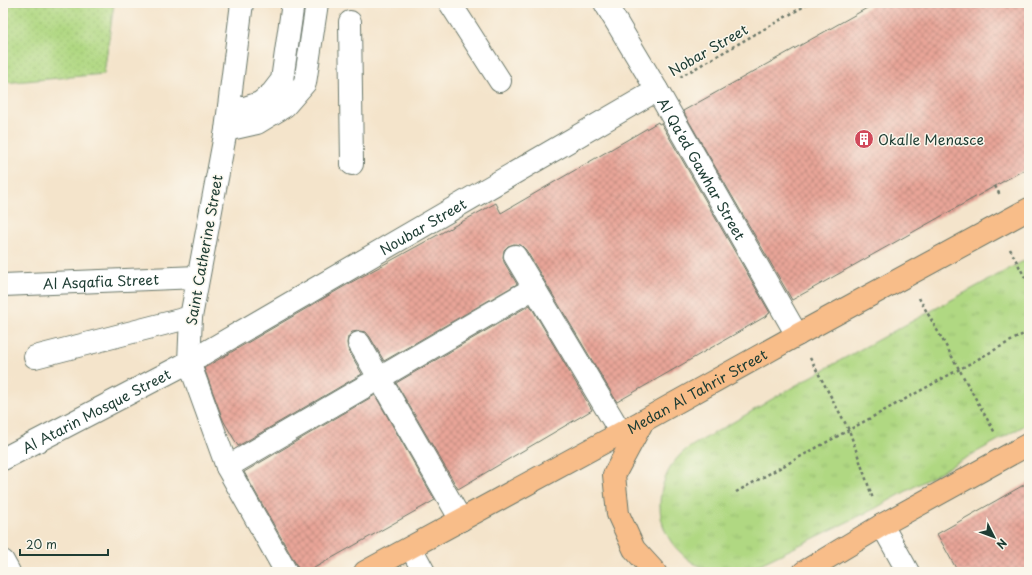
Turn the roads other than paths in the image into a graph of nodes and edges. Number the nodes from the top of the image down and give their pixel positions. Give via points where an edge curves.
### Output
1 (242, 3) edge
2 (293, 3) edge
3 (450, 3) edge
4 (605, 3) edge
5 (316, 10) edge
6 (500, 81) dead end
7 (657, 90) junction
8 (229, 108) junction
9 (226, 130) junction
10 (352, 164) dead end
11 (1029, 209) edge
12 (514, 256) dead end
13 (198, 277) junction
14 (3, 285) edge
15 (534, 288) junction
16 (190, 317) junction
17 (797, 335) junction
18 (359, 343) dead end
19 (35, 357) dead end
20 (189, 362) junction
21 (380, 378) junction
22 (643, 421) junction
23 (621, 433) junction
24 (1029, 444) edge
25 (3, 459) edge
26 (228, 467) junction
27 (461, 520) junction
28 (882, 525) junction
29 (411, 548) junction
30 (3, 561) edge
31 (807, 571) edge
32 (9, 572) edge
33 (286, 572) edge
34 (365, 572) edge
35 (424, 572) edge
36 (655, 572) edge
37 (908, 572) edge

1 - 8 street, Saint Catherine Street
2 - 8 street via 282,80 272,93 260,102 245,108
3 - 6 street
4 - 7 street, Al Qa'ed Gawhar Street
5 - 9 street via 305,83 285,106 257,123
5 - 10 street via 356,23
7 - 17 street, Al Qa'ed Gawhar Street
7 - 20 street, Noubar Street
8 - 9 street, Saint Catherine Street
9 - 13 street, Saint Catherine Street
11 - 17 main road, Medan Al Tahrir Street
12 - 15 street
13 - 14 street, Al Asqafia Street
13 - 16 street, Saint Catherine Street
15 - 21 street
15 - 23 street
16 - 19 street
16 - 20 street, Saint Catherine Street
17 - 22 main road, Medan Al Tahrir Street
18 - 21 street
20 - 25 street, Al Atarin Mosque Street
20 - 26 street, Saint Catherine Street
21 - 26 street
21 - 27 street
22 - 23 main road, Medan Al Tahrir Street
22 - 36 main road via 614,475 618,514 634,549
23 - 27 main road, Medan Al Tahrir Street
24 - 28 main road
26 - 33 street, Saint Catherine Street
27 - 29 main road, Medan Al Tahrir Street
28 - 31 main road
28 - 37 street
29 - 34 main road, Medan Al Tahrir Street
29 - 35 street
30 - 32 street

